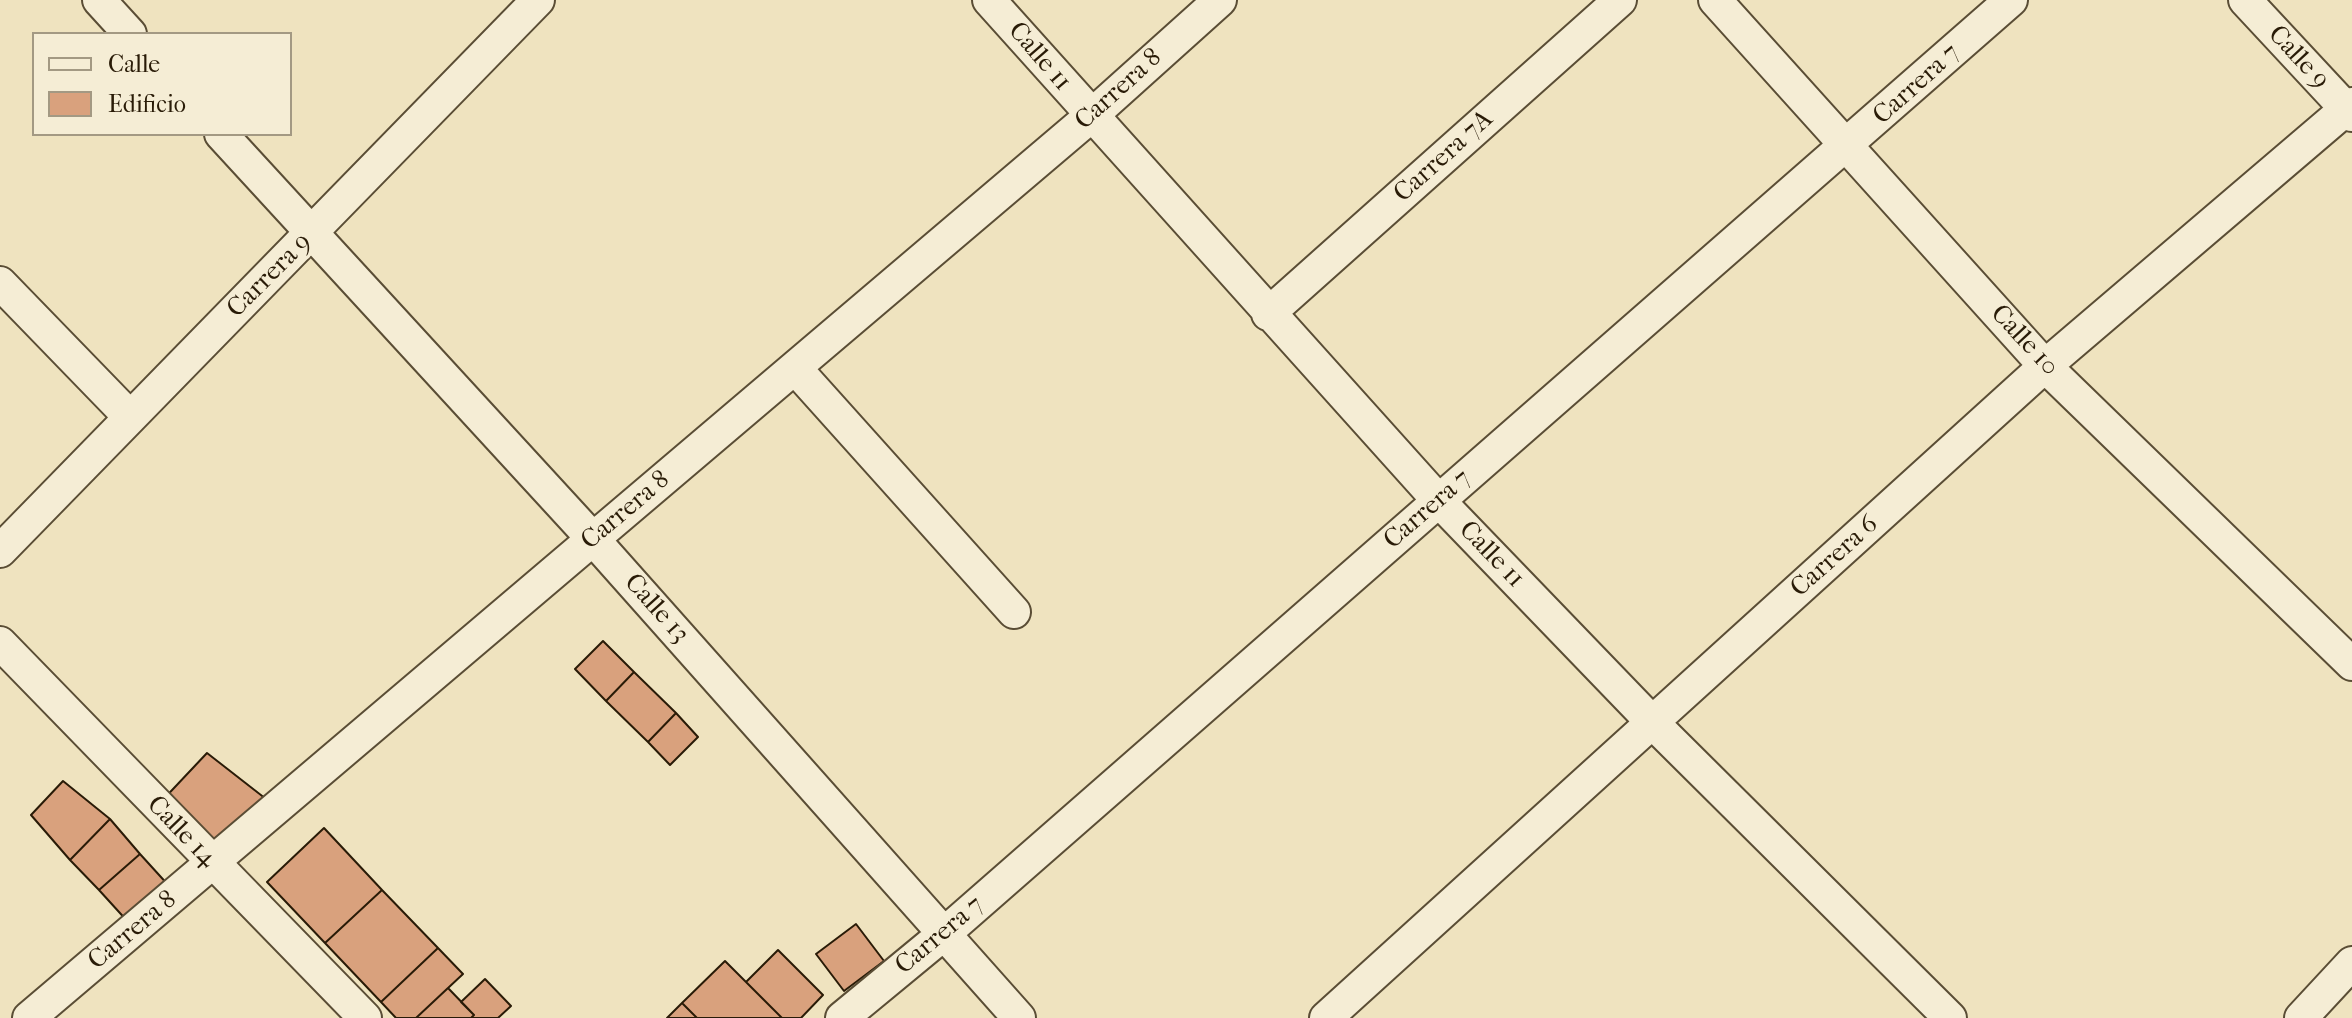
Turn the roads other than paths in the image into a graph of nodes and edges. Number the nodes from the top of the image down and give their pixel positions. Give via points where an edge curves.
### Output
1 (99, 0) edge
2 (538, 0) edge
3 (989, 0) edge
4 (1220, 0) edge
5 (1620, 0) edge
6 (1715, 0) edge
7 (2011, 0) edge
8 (2245, 0) edge
9 (128, 32) edge
10 (2350, 110) edge
11 (1091, 116) junction
12 (223, 136) edge
13 (1846, 147) junction
14 (312, 234) junction
15 (0, 283) edge
16 (1268, 314) junction
17 (2045, 366) junction
18 (795, 368) junction
19 (129, 416) junction
20 (1439, 501) junction
21 (593, 539) junction
22 (0, 551) edge
23 (1014, 612) dead end
24 (0, 643) edge
25 (2352, 664) edge
26 (1653, 723) junction
27 (213, 865) junction
28 (945, 933) junction
29 (2352, 963) edge
30 (29, 1018) edge
31 (365, 1018) edge
32 (842, 1018) edge
33 (1019, 1018) edge
34 (1326, 1018) edge
35 (1950, 1018) edge
36 (2301, 1018) edge

1 - 9 street
2 - 14 street, Carrera 9
3 - 11 street, Calle 11
4 - 11 street, Carrera 8
5 - 16 street, Carrera 7A
6 - 13 street, Calle 10
7 - 13 street, Carrera 7
8 - 10 street, Calle 9
10 - 17 street, Carrera 6
11 - 16 street, Calle 11
11 - 18 street, Carrera 8
12 - 14 street, Calle 13
13 - 17 street, Calle 10
13 - 20 street, Carrera 7
14 - 19 street, Carrera 9
14 - 21 street, Calle 13
15 - 19 street
16 - 20 street, Calle 11
17 - 25 street, Calle 10
17 - 26 street, Carrera 6
18 - 21 street, Carrera 8
18 - 23 street
19 - 22 street, Carrera 9
20 - 26 street, Calle 11
20 - 28 street, Carrera 7
21 - 27 street, Carrera 8
21 - 28 street, Calle 13
24 - 27 street, Calle 14
26 - 34 street, Carrera 6
26 - 35 street, Calle 11
27 - 30 street, Carrera 8
27 - 31 street, Calle 14
28 - 32 street, Carrera 7
28 - 33 street, Calle 13
29 - 36 street

